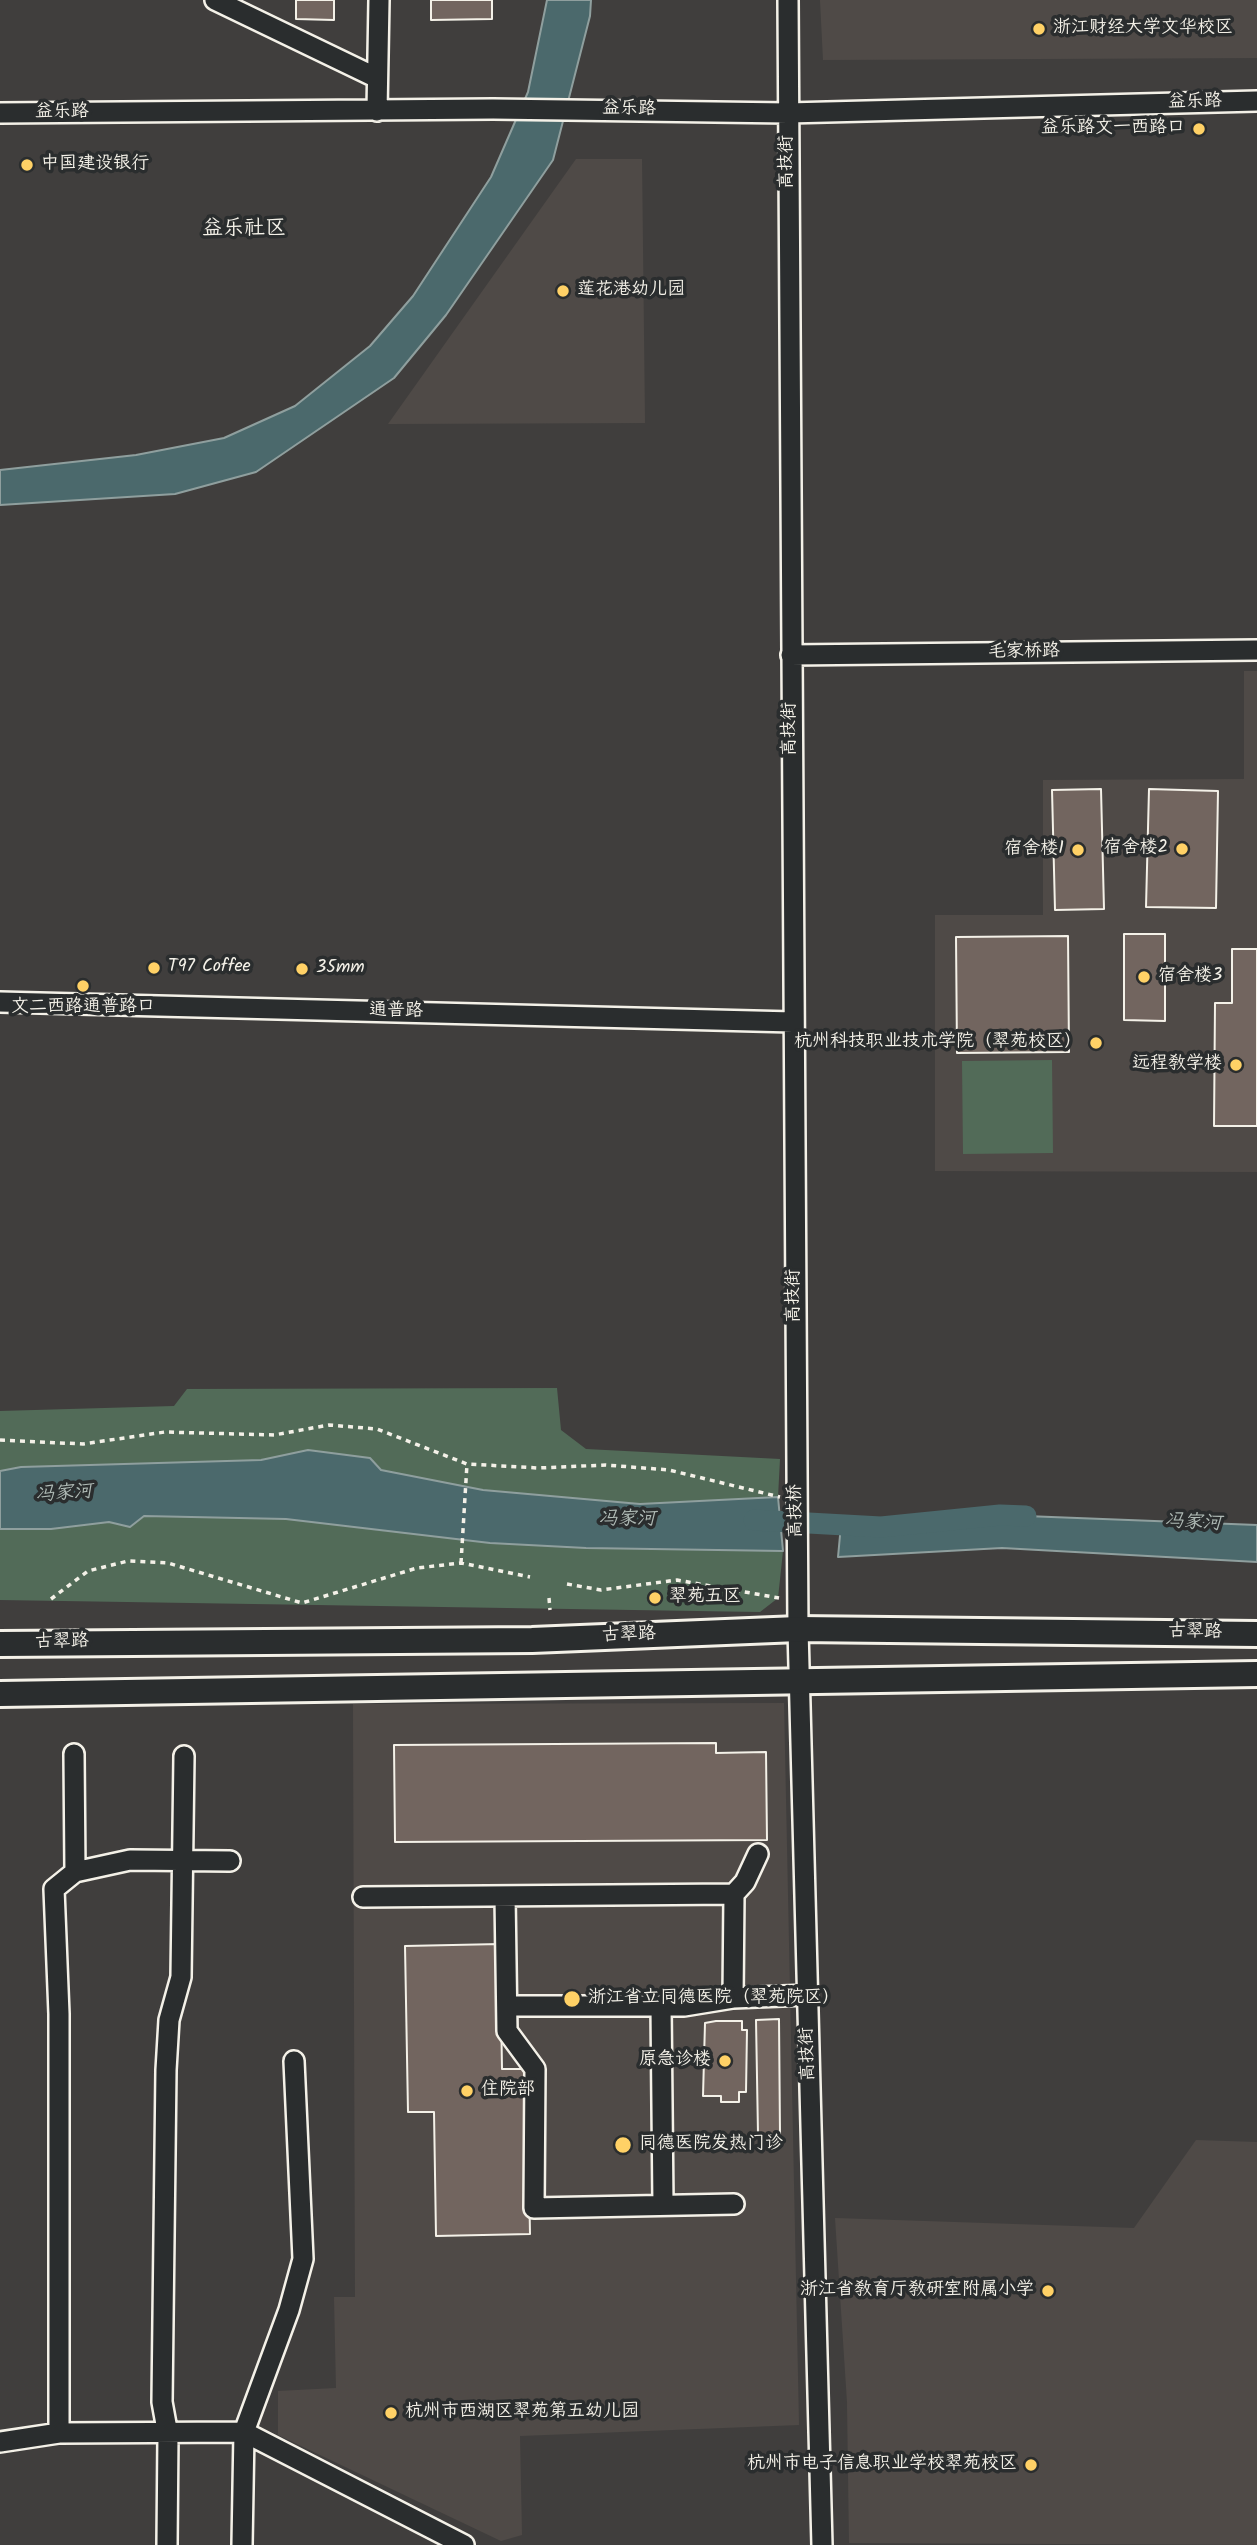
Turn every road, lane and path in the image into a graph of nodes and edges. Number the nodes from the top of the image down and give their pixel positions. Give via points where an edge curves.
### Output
1 (215, 0) edge
2 (379, 0) edge
3 (788, 0) edge
4 (377, 78) junction
5 (1257, 101) edge
6 (377, 111) junction
7 (0, 113) edge
8 (788, 113) junction
9 (1257, 650) edge
10 (791, 655) junction
11 (0, 1002) edge
12 (793, 1022) junction
13 (0, 1440) edge
14 (796, 1458) joint
15 (467, 1464) junction
16 (778, 1497) dead end
17 (461, 1563) junction
18 (797, 1563) joint
19 (530, 1577) dead end
20 (567, 1584) dead end
21 (549, 1598) dead end
22 (778, 1598) dead end
23 (51, 1599) dead end
24 (550, 1610) dead end
25 (798, 1629) junction
26 (1257, 1634) edge
27 (0, 1644) edge
28 (1257, 1674) edge
29 (800, 1682) junction
30 (0, 1694) edge
31 (74, 1754) dead end
32 (184, 1756) dead end
33 (758, 1854) dead end
34 (183, 1859) junction
35 (230, 1861) dead end
36 (75, 1872) junction
37 (734, 1894) junction
38 (505, 1896) junction
39 (363, 1897) dead end
40 (807, 1995) junction
41 (733, 1998) junction
42 (507, 2006) junction
43 (661, 2006) junction
44 (295, 2062) dead end
45 (734, 2204) dead end
46 (663, 2205) junction
47 (244, 2432) junction
48 (59, 2433) junction
49 (168, 2435) junction
50 (0, 2442) edge
51 (167, 2545) edge
52 (242, 2545) edge
53 (464, 2545) edge
54 (822, 2545) edge

1 - 4 street
2 - 4 street
3 - 8 street, 高技街
4 - 6 street
5 - 8 street, 益乐路
6 - 7 street, 益乐路
6 - 8 street, 益乐路 via 493,108
8 - 10 street, 高技街
9 - 10 street, 毛家桥路
10 - 12 street, 高技街
11 - 12 street, 通普路
12 - 14 street, 高技街
13 - 15 path via 83,1444 165,1432 274,1435 329,1425 377,1429
14 - 18 street, 高技桥
15 - 16 path via 669,1470
15 - 17 path
17 - 19 path
17 - 23 path via 417,1568 302,1603 168,1563 128,1561 88,1571
18 - 25 street, 高技街
20 - 22 path via 601,1590 677,1580
21 - 24 path
25 - 26 main road, 古翠路
25 - 27 main road, 古翠路 via 532,1640
25 - 29 street, 高技街
28 - 29 main road
29 - 30 main road
29 - 40 street, 高技街
31 - 36 street
32 - 34 street
33 - 37 street
34 - 35 street
34 - 36 street via 130,1860
34 - 49 street via 181,1977 169,2020 166,2070 162,2402
36 - 48 street via 54,1889 59,2014
37 - 38 street
37 - 41 street
38 - 39 street
38 - 42 street
40 - 41 street
40 - 54 street, 高技街
41 - 43 street
42 - 43 street
42 - 46 street via 507,2031 535,2069 534,2208
43 - 46 street
44 - 47 street via 303,2259
45 - 46 street
47 - 49 street
47 - 52 street
47 - 53 street
48 - 49 street
48 - 50 street
49 - 51 street

